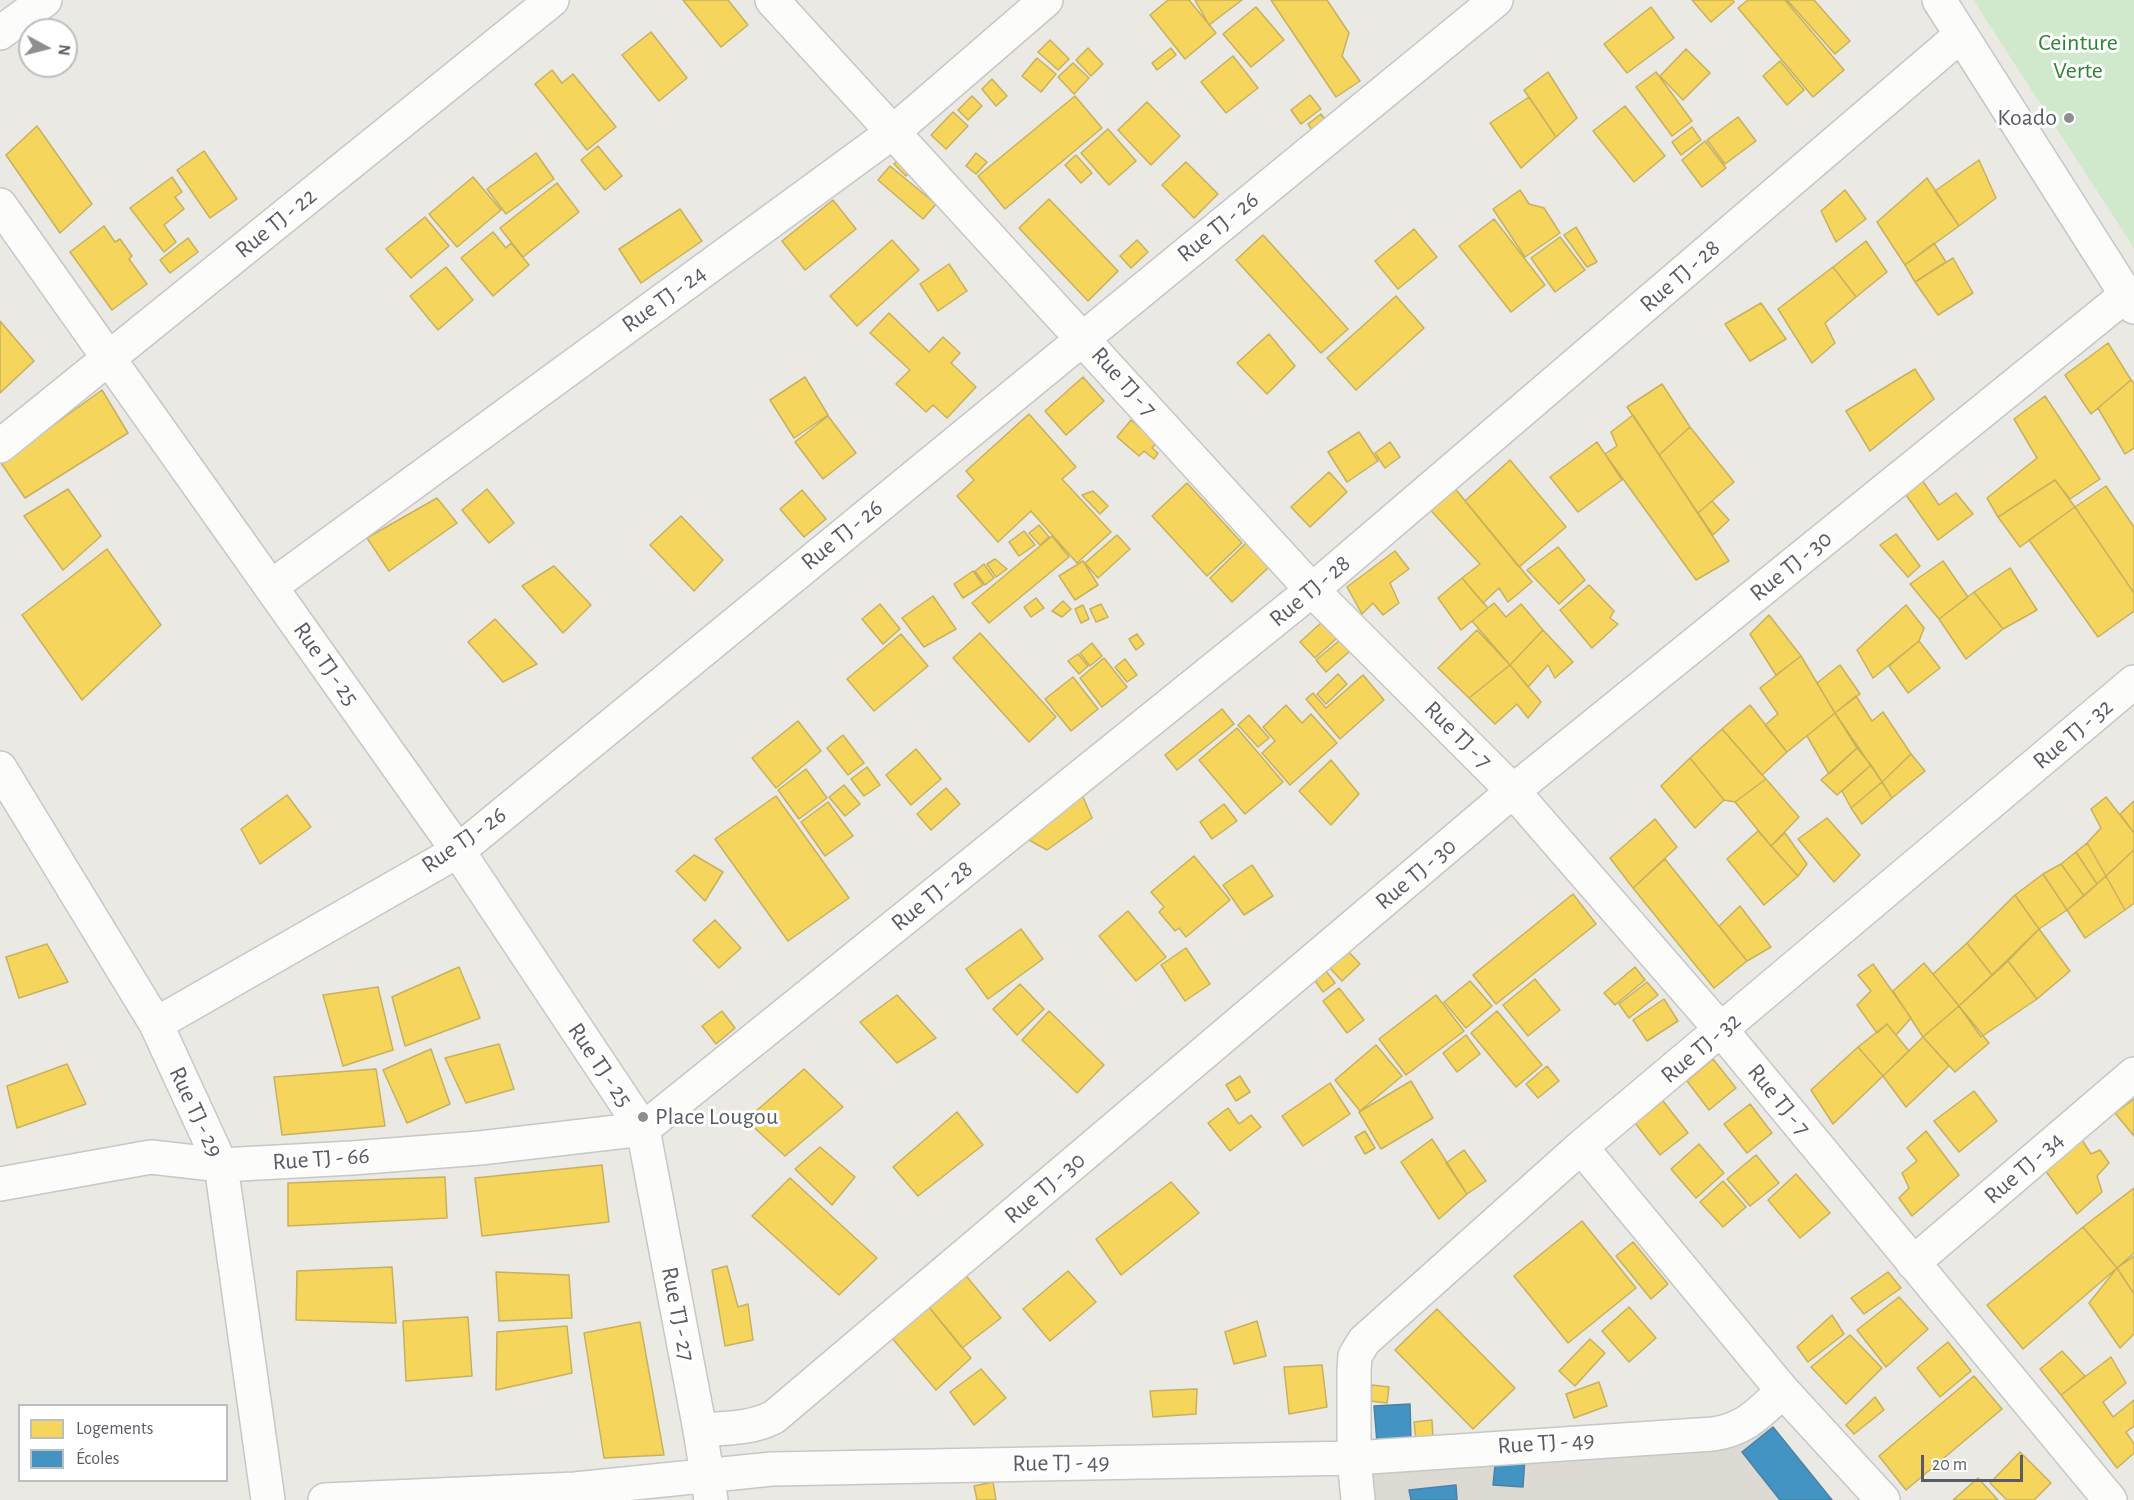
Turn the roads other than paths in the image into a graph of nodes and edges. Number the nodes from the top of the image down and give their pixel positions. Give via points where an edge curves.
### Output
1 (45, 0) edge
2 (552, 0) edge
3 (772, 0) edge
4 (1046, 0) edge
5 (1496, 0) edge
6 (1939, 0) edge
7 (0, 33) edge
8 (1961, 35) junction
9 (893, 132) junction
10 (0, 205) edge
11 (2130, 301) edge
12 (1084, 337) junction
13 (110, 358) junction
14 (0, 446) edge
15 (272, 586) junction
16 (1312, 590) junction
17 (2134, 682) edge
18 (0, 768) edge
19 (1514, 791) junction
20 (458, 851) junction
21 (156, 1024) junction
22 (1722, 1031) junction
23 (2134, 1074) edge
24 (643, 1129) junction
25 (1581, 1147) junction
26 (221, 1165) junction
27 (0, 1184) edge
28 (1913, 1263) junction
29 (1783, 1391) junction
30 (700, 1430) junction
31 (1354, 1458) junction
32 (709, 1487) edge
33 (268, 1500) edge
34 (325, 1500) edge
35 (1358, 1500) edge
36 (1882, 1500) edge
37 (2110, 1500) edge

1 - 7 street
2 - 13 street, Rue TJ - 22
3 - 9 street, Rue TJ - 7
4 - 9 street, Rue TJ - 24
5 - 12 street, Rue TJ - 26
6 - 8 street
8 - 11 street
8 - 16 street, Rue TJ - 28
9 - 12 street, Rue TJ - 7
9 - 15 street, Rue TJ - 24
10 - 13 street, Rue TJ - 25
11 - 19 street, Rue TJ - 30
12 - 16 street, Rue TJ - 7
12 - 20 street, Rue TJ - 26
13 - 14 street, Rue TJ - 22
13 - 15 street, Rue TJ - 25
15 - 20 street, Rue TJ - 25
16 - 19 street, Rue TJ - 7
16 - 24 street, Rue TJ - 28
17 - 22 street, Rue TJ - 32
18 - 21 street, Rue TJ - 29
19 - 22 street, Rue TJ - 7
19 - 30 street, Rue TJ - 30 via 774,1417 746,1427
20 - 21 street, Rue TJ - 26
20 - 24 street, Rue TJ - 25
21 - 26 street, Rue TJ - 29
22 - 25 street, Rue TJ - 32
22 - 28 street, Rue TJ - 7
23 - 28 street, Rue TJ - 34
24 - 26 street, Rue TJ - 66 via 480,1148
24 - 30 street, Rue TJ - 27
25 - 29 street
25 - 31 street, Rue TJ - 32 via 1364,1341 1355,1356
26 - 27 street, Rue TJ - 66 via 151,1157
26 - 33 street, Rue TJ - 29
28 - 37 street, Rue TJ - 7
29 - 31 street, Rue TJ - 49 via 1748,1423 1732,1431
29 - 36 street
30 - 32 street, Rue TJ - 27
31 - 32 street, Rue TJ - 49 via 772,1468
31 - 35 street, Rue TJ - 32
32 - 34 street, Rue TJ - 49

